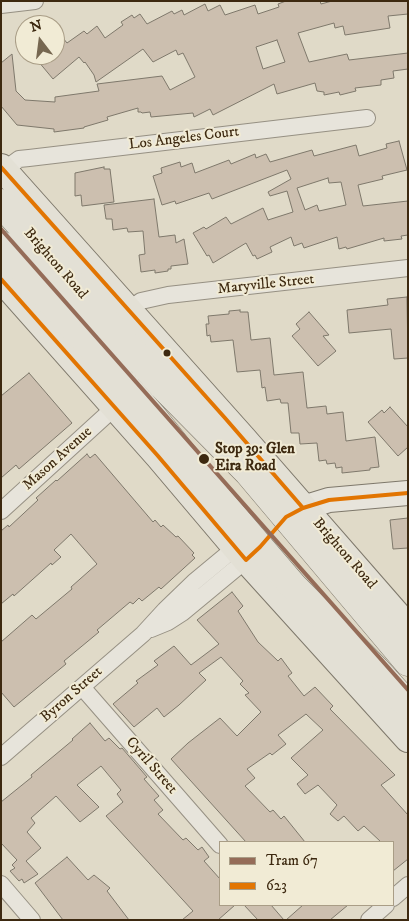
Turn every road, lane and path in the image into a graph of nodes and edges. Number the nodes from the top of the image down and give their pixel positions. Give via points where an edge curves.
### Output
1 (35, 1) edge
2 (1, 5) edge
3 (367, 118) dead end
4 (3, 168) edge
5 (3, 208) edge
6 (46, 218) junction
7 (1, 245) edge
8 (408, 268) edge
9 (1, 280) edge
10 (116, 315) junction
11 (115, 408) junction
12 (408, 493) edge
13 (1, 511) edge
14 (295, 512) junction
15 (248, 548) junction
16 (408, 627) edge
17 (408, 662) edge
18 (82, 687) junction
19 (408, 705) edge
20 (408, 739) edge
21 (1, 757) edge
22 (219, 843) edge
23 (1, 884) edge
24 (408, 885) edge
25 (394, 897) edge
26 (385, 906) edge
27 (32, 920) edge
28 (369, 920) edge

1 - 2 street
3 - 4 street, Los Angeles Court via 24,158
4 - 6 main road, Brighton Road
5 - 6 main road
5 - 10 highway, Brighton Road
6 - 10 main road, Brighton Road via 95,272
7 - 15 highway, Brighton Road via 153,416 216,496
8 - 10 street, Maryville Street via 168,295 141,301
9 - 11 main road, Brighton Road
10 - 14 highway, Brighton Road via 163,386
11 - 13 street, Mason Avenue
11 - 15 main road, Brighton Road
12 - 14 main road via 329,500
14 - 15 highway
14 - 16 main road, Brighton Road
14 - 17 highway, Brighton Road
15 - 18 street, Byron Street via 177,616 143,634
15 - 19 highway, Brighton Road via 306,600
15 - 20 main road, Brighton Road
18 - 21 street, Byron Street
18 - 22 street, Cyril Street
23 - 27 street
24 - 25 street
26 - 28 street

